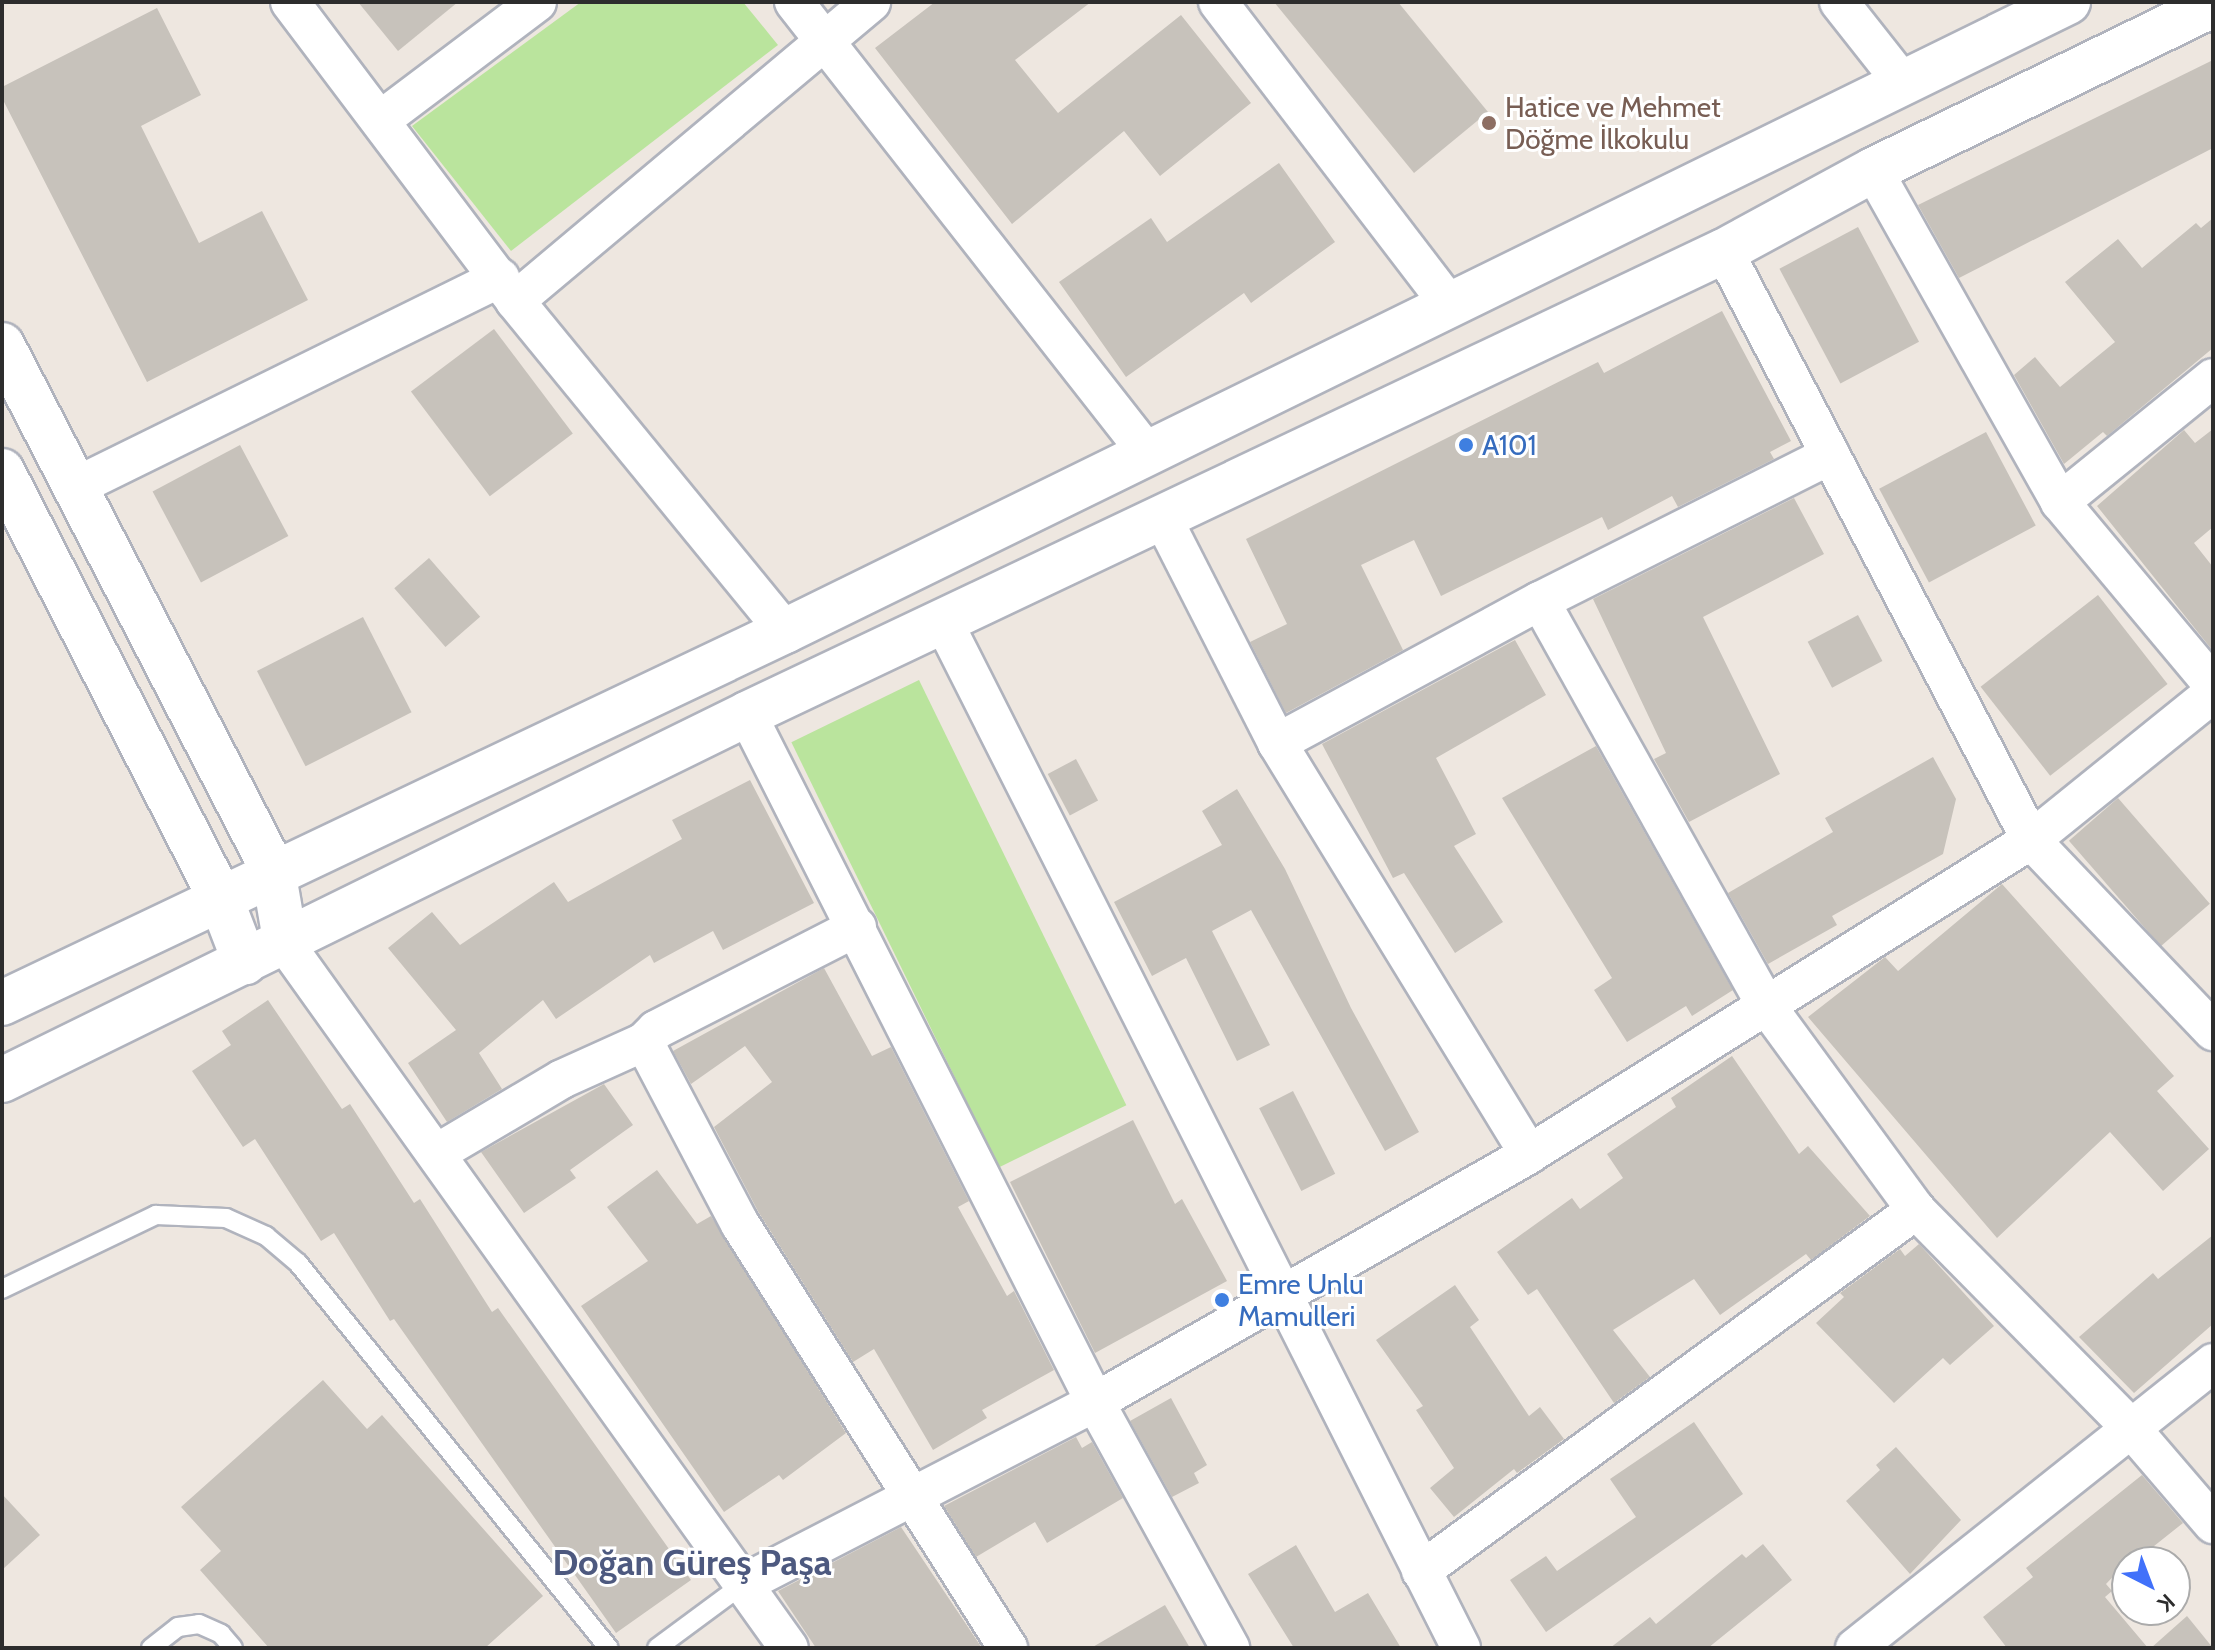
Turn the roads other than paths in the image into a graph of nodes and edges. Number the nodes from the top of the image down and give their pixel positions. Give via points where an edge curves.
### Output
1 (290, 2) edge
2 (537, 2) edge
3 (794, 2) edge
4 (871, 2) edge
5 (1218, 2) edge
6 (1839, 2) edge
7 (2068, 2) edge
8 (2213, 5) edge
9 (824, 38) junction
10 (1903, 83) junction
11 (382, 119) junction
12 (1873, 170) junction
13 (1724, 251) junction
14 (508, 290) junction
15 (1450, 305) junction
16 (2, 345) edge
17 (2213, 378) edge
18 (1148, 454) junction
19 (1830, 455) junction
20 (2, 471) edge
21 (75, 487) junction
22 (2060, 502) junction
23 (1162, 517) junction
24 (1540, 601) junction
25 (944, 623) junction
26 (785, 631) junction
27 (2213, 685) edge
28 (2213, 693) edge
29 (747, 714) junction
30 (1277, 743) junction
31 (2031, 840) junction
32 (273, 870) junction
33 (220, 897) junction
34 (857, 927) junction
35 (286, 945) junction
36 (245, 962) junction
37 (2, 1003) edge
38 (1766, 1005) junction
39 (2213, 1031) edge
40 (644, 1042) junction
41 (2, 1080) edge
42 (437, 1153) junction
43 (1529, 1154) junction
44 (1916, 1210) junction
45 (2, 1289) edge
46 (1282, 1299) junction
47 (2213, 1363) edge
48 (1095, 1402) junction
49 (2130, 1427) junction
50 (911, 1497) junction
51 (2213, 1524) edge
52 (1421, 1571) junction
53 (745, 1583) junction
54 (151, 1648) edge
55 (233, 1648) edge
56 (609, 1648) edge
57 (657, 1648) edge
58 (789, 1648) edge
59 (1008, 1648) edge
60 (1230, 1648) edge
61 (1461, 1648) edge
62 (1855, 1648) edge

1 - 11 street
2 - 11 street
3 - 9 street
4 - 9 street
5 - 15 street
6 - 10 street
7 - 10 main road
8 - 12 main road
9 - 14 street
9 - 18 street
10 - 15 main road
11 - 14 street
12 - 13 main road
12 - 22 street
13 - 19 street
13 - 23 main road
14 - 21 street
14 - 26 street
15 - 18 main road
16 - 21 main road
17 - 22 street
18 - 26 main road
19 - 24 street
19 - 31 street
20 - 33 main road
21 - 32 main road
22 - 27 street
23 - 25 main road
23 - 30 street
24 - 30 street
24 - 38 street
25 - 29 main road
25 - 46 street
26 - 32 main road
28 - 31 street
29 - 34 street
29 - 35 main road
30 - 43 street
31 - 38 street
31 - 39 street
32 - 33 main road
32 - 35 main road
33 - 36 main road
33 - 37 main road
34 - 40 street via 656,1030
34 - 48 street
35 - 36 main road
35 - 42 street
36 - 41 main road
38 - 43 street
38 - 44 street
40 - 42 street via 562,1079
40 - 50 street via 740,1224
42 - 53 street
43 - 46 street
44 - 49 street
44 - 52 street
45 - 56 lane via 156,1215 203,1214 266,1236 298,1263
46 - 48 street
46 - 52 street
47 - 49 street
48 - 50 street
48 - 60 street
49 - 51 street
49 - 62 street
50 - 53 street
50 - 59 street
52 - 61 street
53 - 57 lane
53 - 58 street
54 - 55 lane via 178,1627 199,1624 221,1634

